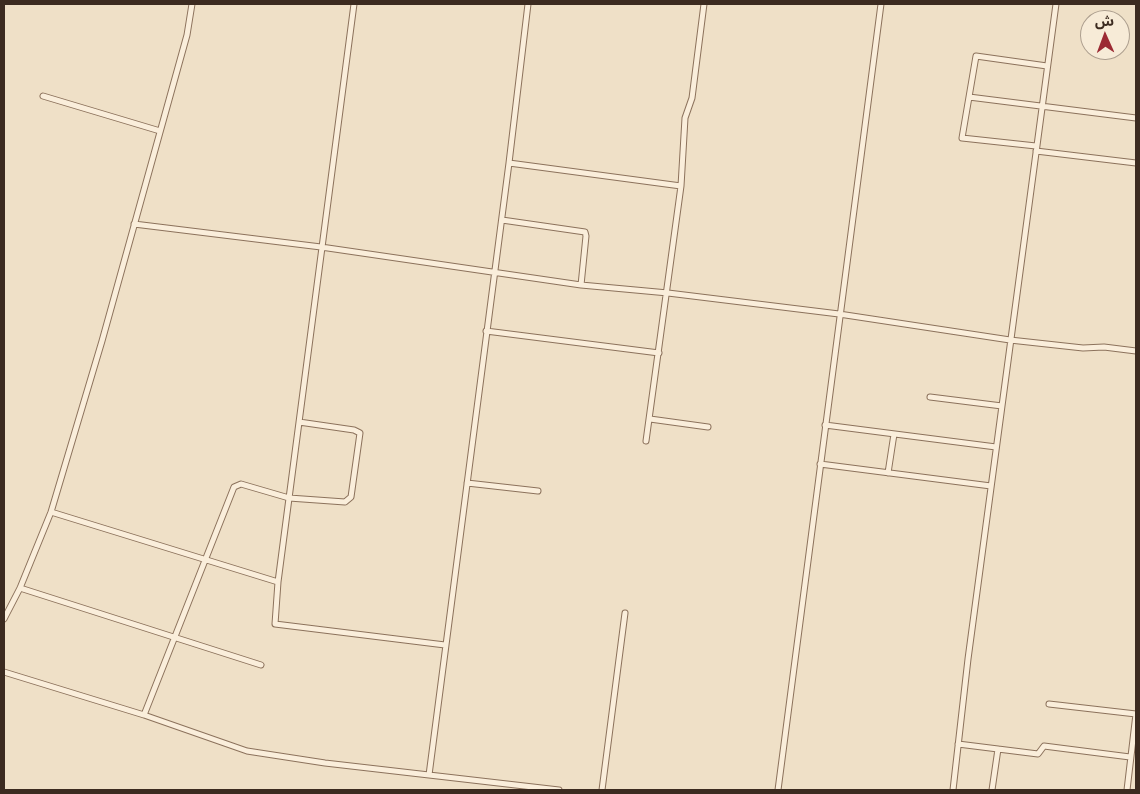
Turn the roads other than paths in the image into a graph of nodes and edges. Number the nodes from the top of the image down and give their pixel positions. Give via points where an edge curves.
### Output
1 (192, 4) edge
2 (354, 4) edge
3 (528, 4) edge
4 (704, 4) edge
5 (881, 4) edge
6 (1056, 4) edge
7 (1047, 66) junction
8 (43, 96) dead end
9 (969, 97) junction
10 (1042, 106) junction
11 (1136, 118) edge
12 (160, 131) junction
13 (1036, 149) junction
14 (509, 162) junction
15 (1136, 163) edge
16 (681, 186) junction
17 (502, 220) junction
18 (134, 224) junction
19 (321, 247) junction
20 (494, 273) junction
21 (581, 285) junction
22 (668, 293) junction
23 (839, 314) junction
24 (486, 331) junction
25 (1010, 340) junction
26 (1136, 352) edge
27 (659, 353) junction
28 (930, 397) dead end
29 (1002, 406) junction
30 (650, 419) junction
31 (299, 422) junction
32 (825, 425) junction
33 (708, 427) dead end
34 (894, 434) junction
35 (646, 441) dead end
36 (996, 447) junction
37 (820, 464) junction
38 (888, 473) junction
39 (467, 483) junction
40 (991, 486) junction
41 (538, 491) dead end
42 (289, 498) junction
43 (52, 512) junction
44 (205, 560) junction
45 (278, 582) junction
46 (20, 588) junction
47 (625, 613) dead end
48 (5, 615) edge
49 (175, 638) junction
50 (445, 645) junction
51 (261, 665) dead end
52 (4, 672) edge
53 (1049, 704) dead end
54 (1136, 714) edge
55 (144, 715) junction
56 (1136, 719) edge
57 (958, 744) junction
58 (998, 749) junction
59 (1133, 753) edge
60 (429, 775) junction
61 (559, 790) edge
62 (602, 790) edge
63 (778, 790) edge
64 (953, 790) edge
65 (992, 790) edge
66 (1127, 790) edge

1 - 12 street via 187,35
2 - 19 street
3 - 14 street
4 - 16 street via 692,98 685,118
5 - 23 street
6 - 7 street
7 - 9 street via 976,56
7 - 10 street
8 - 12 street
9 - 10 street
9 - 13 street via 962,138
10 - 11 street
10 - 13 street
12 - 18 street
13 - 15 street
13 - 25 street
14 - 16 street
14 - 17 street
16 - 22 street
17 - 20 street
17 - 21 street via 585,232
18 - 19 street
18 - 43 street
19 - 20 street
19 - 31 street
20 - 21 street
20 - 24 street
21 - 22 street
22 - 23 street
22 - 27 street
23 - 25 street
23 - 32 street
24 - 27 street
24 - 39 street
25 - 26 street
25 - 29 street
27 - 30 street
28 - 29 street
29 - 36 street
30 - 33 street
30 - 35 street
31 - 42 street
31 - 42 street via 354,430 360,436 350,500
32 - 34 street
32 - 37 street
34 - 36 street
34 - 38 street
36 - 40 street
37 - 38 street
37 - 63 street
38 - 40 street
39 - 41 street
39 - 50 street
40 - 57 street
42 - 44 street via 241,484 234,486
42 - 45 street
43 - 44 street
43 - 46 street
44 - 45 street
44 - 49 street
45 - 50 street via 275,624
46 - 48 street
46 - 49 street
47 - 62 street
49 - 51 street
49 - 55 street
50 - 60 street
52 - 55 street
53 - 54 street
54 - 56 street
55 - 60 street via 247,751
56 - 59 street
57 - 58 street
57 - 64 street
58 - 59 street via 1038,754 1044,746
58 - 65 street
59 - 66 street
60 - 61 street

